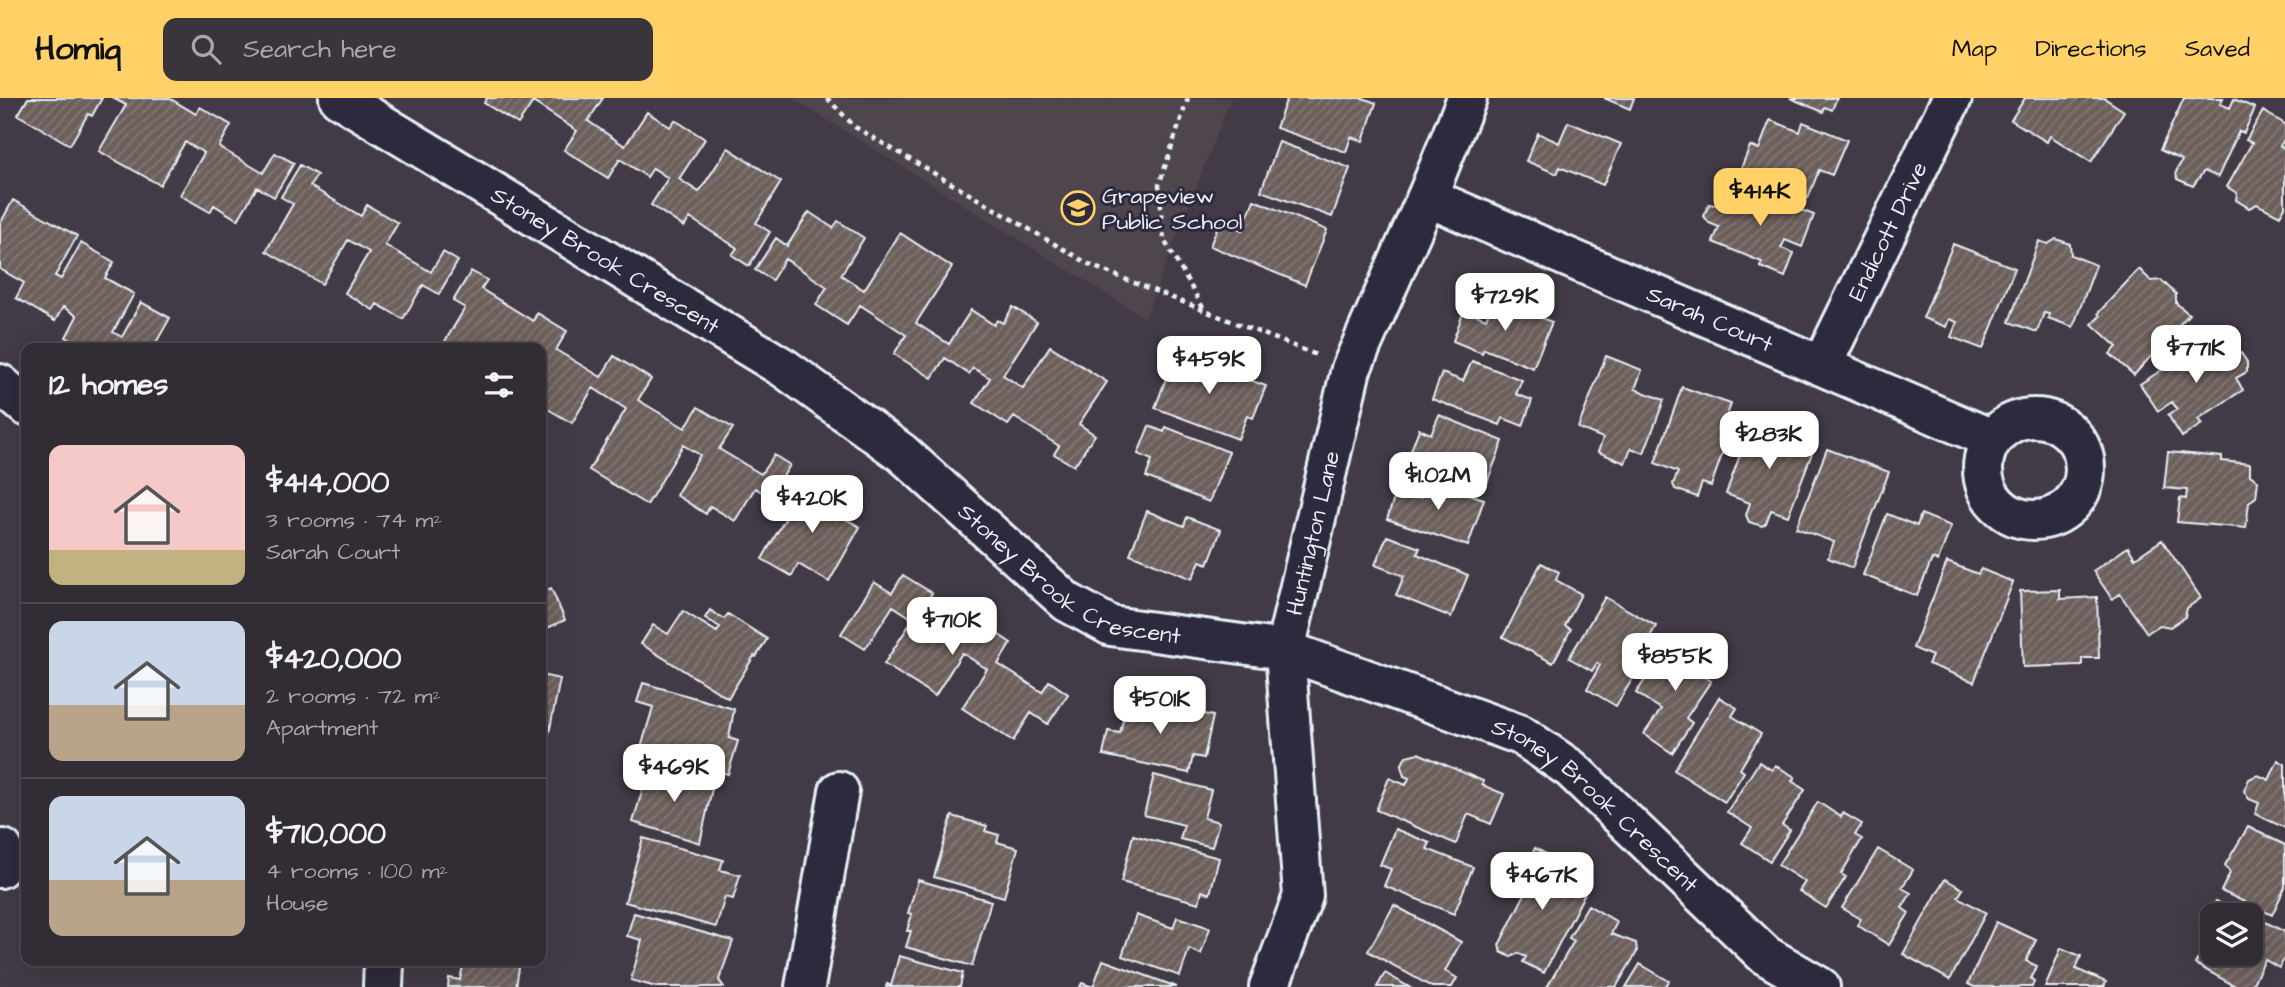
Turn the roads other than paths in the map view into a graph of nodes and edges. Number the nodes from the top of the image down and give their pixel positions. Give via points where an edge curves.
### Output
1 (339, 98) edge
2 (1467, 98) edge
3 (1952, 98) edge
4 (1427, 197) junction
5 (1822, 365) junction
6 (0, 384) edge
7 (21, 402) edge
8 (1992, 439) dead end
9 (1285, 650) junction
10 (839, 791) dead end
11 (384, 966) edge
12 (383, 987) edge
13 (805, 987) edge
14 (1269, 987) edge
15 (1820, 987) edge

1 - 9 street, Stoney Brook Crescent via 784,368 902,453 1067,602 1111,626
2 - 4 street, Huntington Lane
3 - 5 street, Endicott Drive
4 - 5 street, Sarah Court
4 - 9 street, Huntington Lane via 1352,369
5 - 8 street, Sarah Court
6 - 7 street
9 - 14 street, Huntington Lane via 1303,896
9 - 15 street, Stoney Brook Crescent via 1521,735 1571,769 1765,955
10 - 13 street
11 - 12 street

